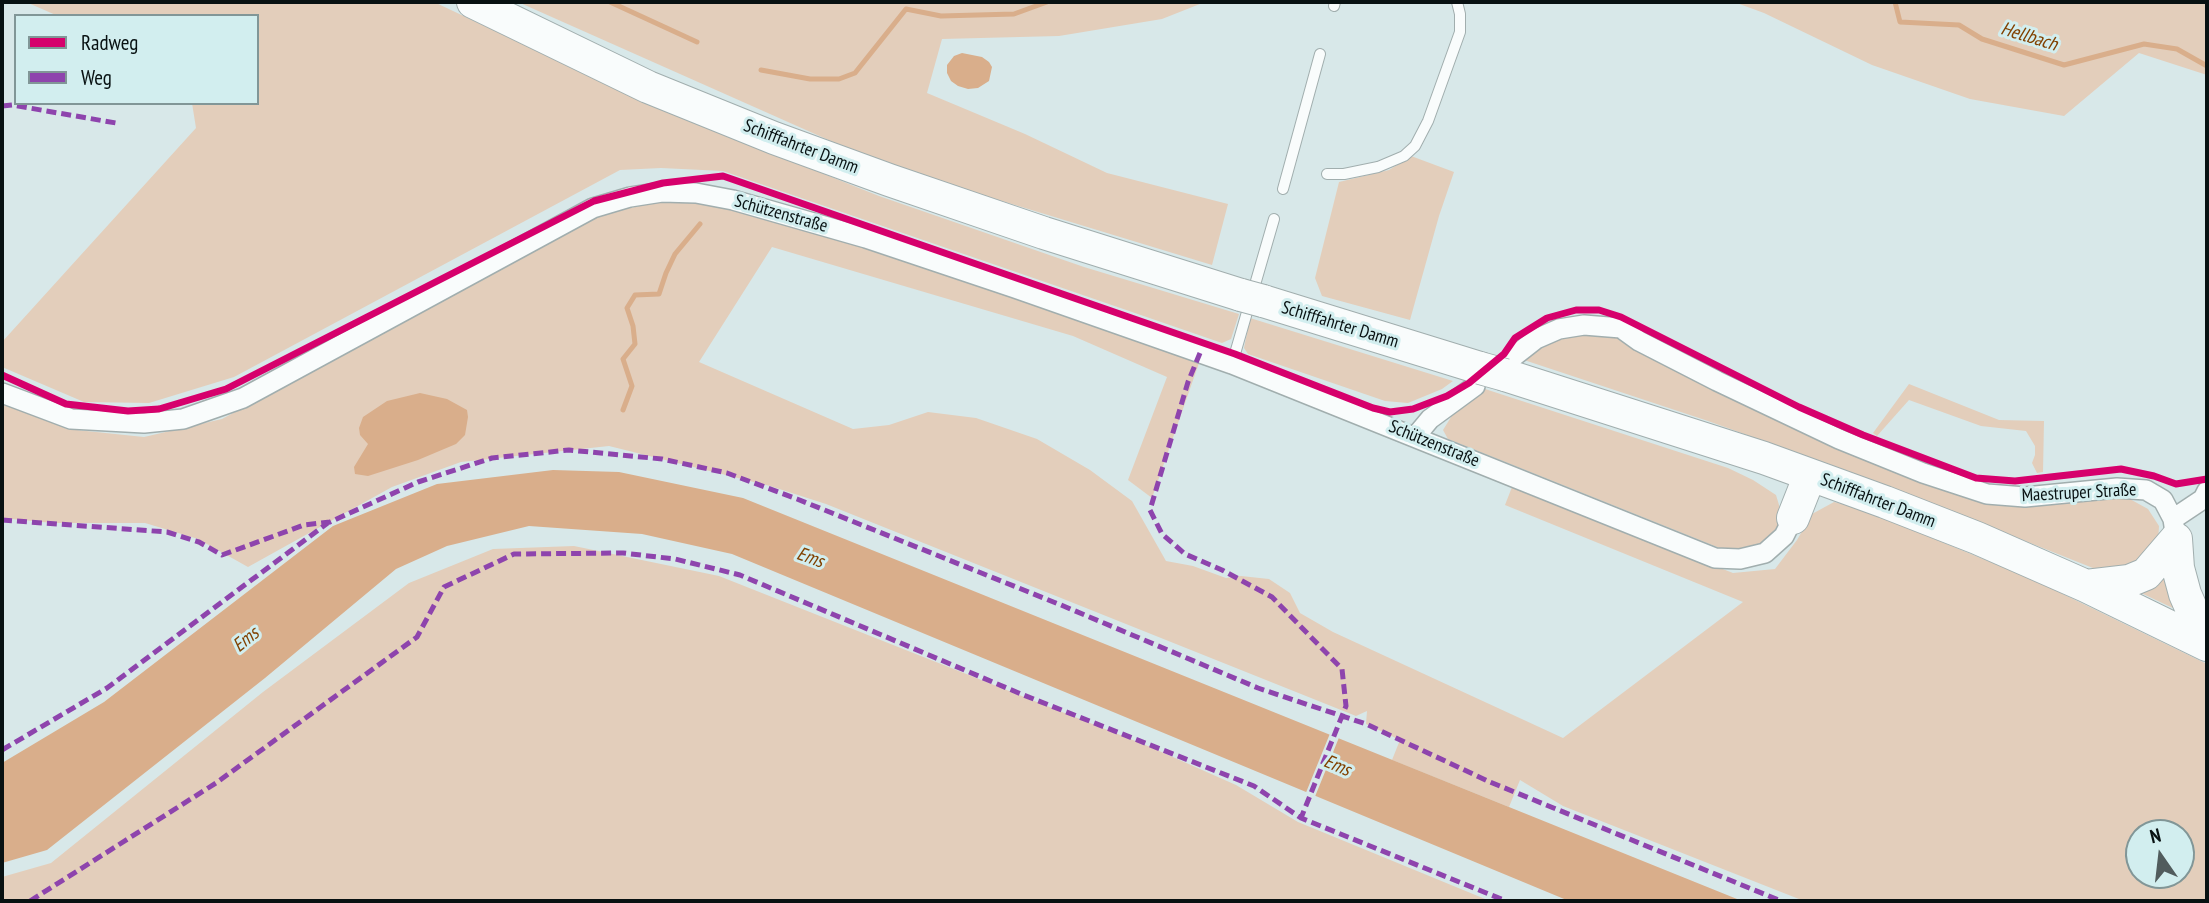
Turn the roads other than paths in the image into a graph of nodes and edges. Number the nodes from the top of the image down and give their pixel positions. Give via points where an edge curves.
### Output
1 (473, 2) edge
2 (1457, 2) edge
3 (1320, 54) dead end
4 (1327, 174) dead end
5 (1283, 189) dead end
6 (1274, 219) dead end
7 (1232, 364) junction
8 (1493, 371) junction
9 (2, 393) edge
10 (1415, 437) junction
11 (1810, 475) junction
12 (2207, 491) edge
13 (1793, 518) joint
14 (2175, 529) junction
15 (2086, 586) junction
16 (2207, 635) edge
17 (2207, 645) edge

1 - 8 main road, Schifffahrter Damm via 648,87 774,138 992,215
2 - 4 lane via 1460,32 1415,146 1378,167
3 - 5 lane
6 - 7 lane
7 - 9 street, Schützenstraße via 866,238 733,200 662,192 593,208 243,398 183,419 144,423 71,419
7 - 10 street, Schützenstraße
8 - 10 street, Maestruper Straße via 1430,419
8 - 11 main road, Schifffahrter Damm
8 - 14 street, Maestruper Straße via 1559,328 1621,328 1717,381 1923,473 1987,494 2146,490 2162,500
10 - 13 street, Schützenstraße via 1715,558 1741,559 1765,553 1784,536
11 - 13 main road
11 - 15 main road, Schifffahrter Damm via 1977,538
12 - 14 street
14 - 15 main road via 2146,575
14 - 16 main road via 2185,594
15 - 17 main road, Schifffahrter Damm

